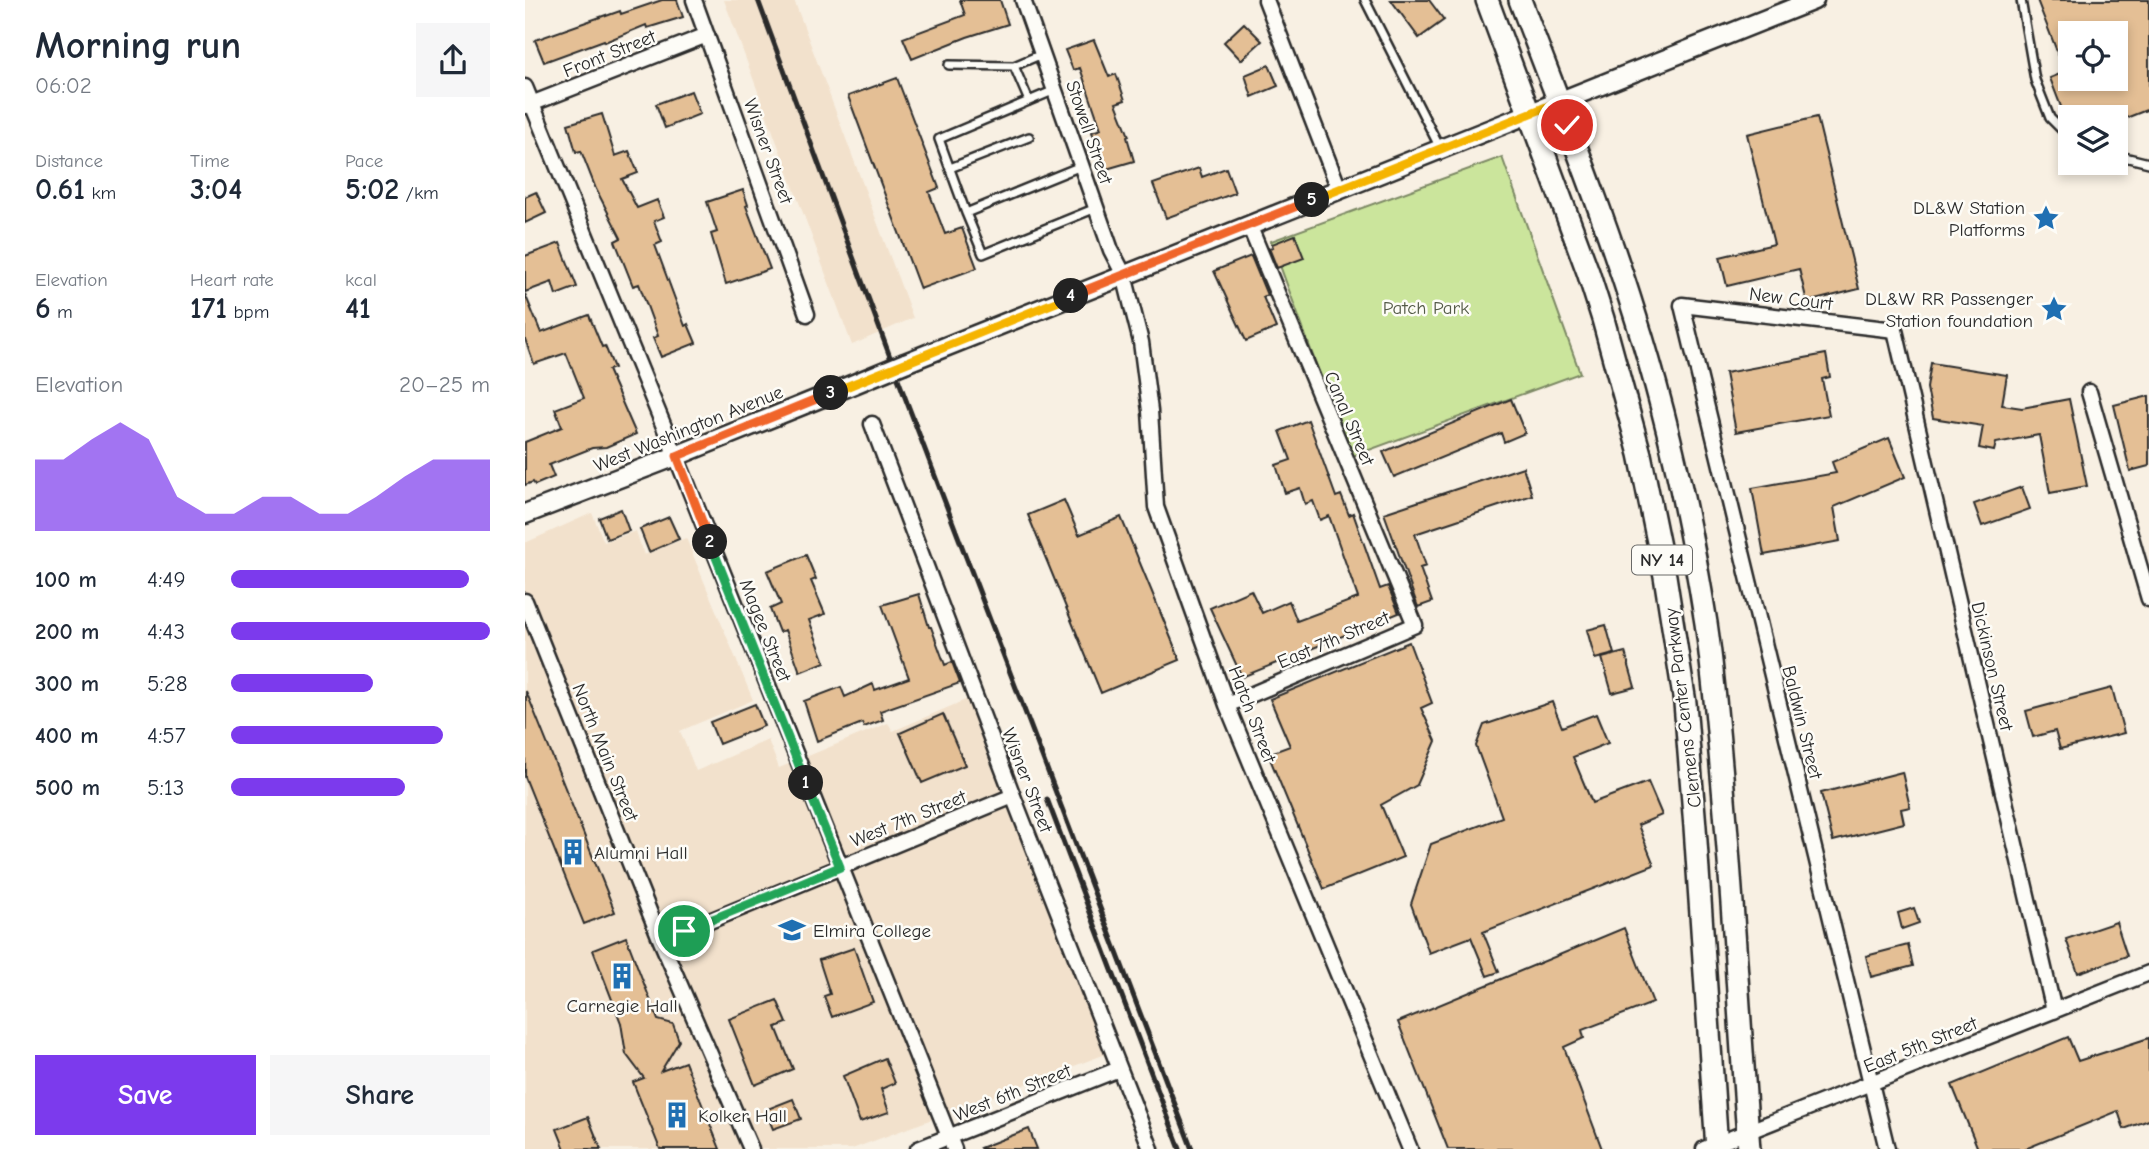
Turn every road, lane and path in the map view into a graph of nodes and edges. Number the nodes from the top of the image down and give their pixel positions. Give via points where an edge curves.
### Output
1 (694, 0) edge
2 (1023, 0) edge
3 (1266, 0) edge
4 (1365, 0) edge
5 (1487, 0) edge
6 (1520, 0) edge
7 (1814, 0) edge
8 (2021, 0) edge
9 (707, 35) junction
10 (1042, 54) junction
11 (949, 65) dead end
12 (1014, 66) junction
13 (525, 86) edge
14 (1055, 90) junction
15 (1029, 101) junction
16 (1559, 102) junction
17 (529, 105) edge
18 (1529, 113) junction
19 (2058, 126) edge
20 (1029, 136) dead end
21 (1441, 149) junction
22 (2128, 159) edge
23 (2149, 163) edge
24 (1081, 166) junction
25 (950, 169) junction
26 (1339, 189) junction
27 (1096, 208) junction
28 (967, 213) junction
29 (1248, 225) junction
30 (1124, 275) junction
31 (1682, 305) joint
32 (807, 314) dead end
33 (1895, 330) joint
34 (2089, 392) dead end
35 (872, 424) dead end
36 (677, 456) junction
37 (525, 514) edge
38 (2149, 599) edge
39 (525, 601) edge
40 (1415, 625) joint
41 (1227, 705) junction
42 (1013, 796) junction
43 (840, 867) junction
44 (661, 941) junction
45 (2149, 974) edge
46 (2054, 1011) junction
47 (1119, 1069) junction
48 (1871, 1084) junction
49 (1748, 1141) edge
50 (952, 1143) edge
51 (1713, 1147) edge
52 (751, 1149) edge
53 (918, 1149) edge
54 (1151, 1149) edge
55 (1410, 1149) edge
56 (1887, 1149) edge

1 - 9 street, Wisner Street
2 - 10 street, Stowell Street
3 - 26 street
4 - 21 lane
5 - 18 main road, Clemens Center Parkway / NY 14
6 - 16 main road, Clemens Center Parkway / NY 14
7 - 16 street, West Washington Avenue
8 - 19 lane via 2035,80 2050,118
9 - 17 street, Front Street
9 - 32 street, Wisner Street
10 - 12 lane
10 - 14 street, Stowell Street
11 - 12 lane
12 - 15 lane
13 - 17 street, Magee Street
14 - 15 lane
14 - 24 street, Stowell Street
15 - 25 lane via 939,139
16 - 18 street, West Washington Avenue
16 - 49 main road, Clemens Center Parkway / NY 14 via 1635,315 1668,434 1706,624 1726,813
17 - 36 street, Magee Street
18 - 21 street, West Washington Avenue
18 - 51 main road, Clemens Center Parkway / NY 14 via 1604,319 1640,454 1665,576 1685,703 1714,1082
20 - 25 lane
21 - 26 street, West Washington Avenue
22 - 23 lane
24 - 27 street, Stowell Street
24 - 28 lane
25 - 28 lane
26 - 29 street, West Washington Avenue
27 - 28 lane via 983,254
27 - 30 street, Stowell Street
29 - 30 street, West Washington Avenue
29 - 40 street, Canal Street
30 - 36 street, West Washington Avenue, bridge
30 - 41 street, Hatch Street via 1150,411 1156,507
31 - 33 street, New Court
31 - 48 street, Baldwin Street
33 - 46 street, Dickinson Street
34 - 38 street
35 - 42 street, Wisner Street
36 - 37 street, West Washington Avenue
36 - 43 street, Magee Street
39 - 44 street, North Main Street
40 - 41 street, East 7th Street
41 - 55 street, Hatch Street
42 - 43 street, West 7th Street
42 - 47 street, Wisner Street
43 - 44 street, West 7th Street
43 - 50 street, Magee Street
44 - 52 street, North Main Street
45 - 46 street, East 5th Street
46 - 48 street, East 5th Street
47 - 50 street, West 6th Street
47 - 54 street, Wisner Street
48 - 49 street, East 5th Street
48 - 56 street, Baldwin Street
49 - 51 street, East 5th Street
50 - 53 street, West 6th Street

